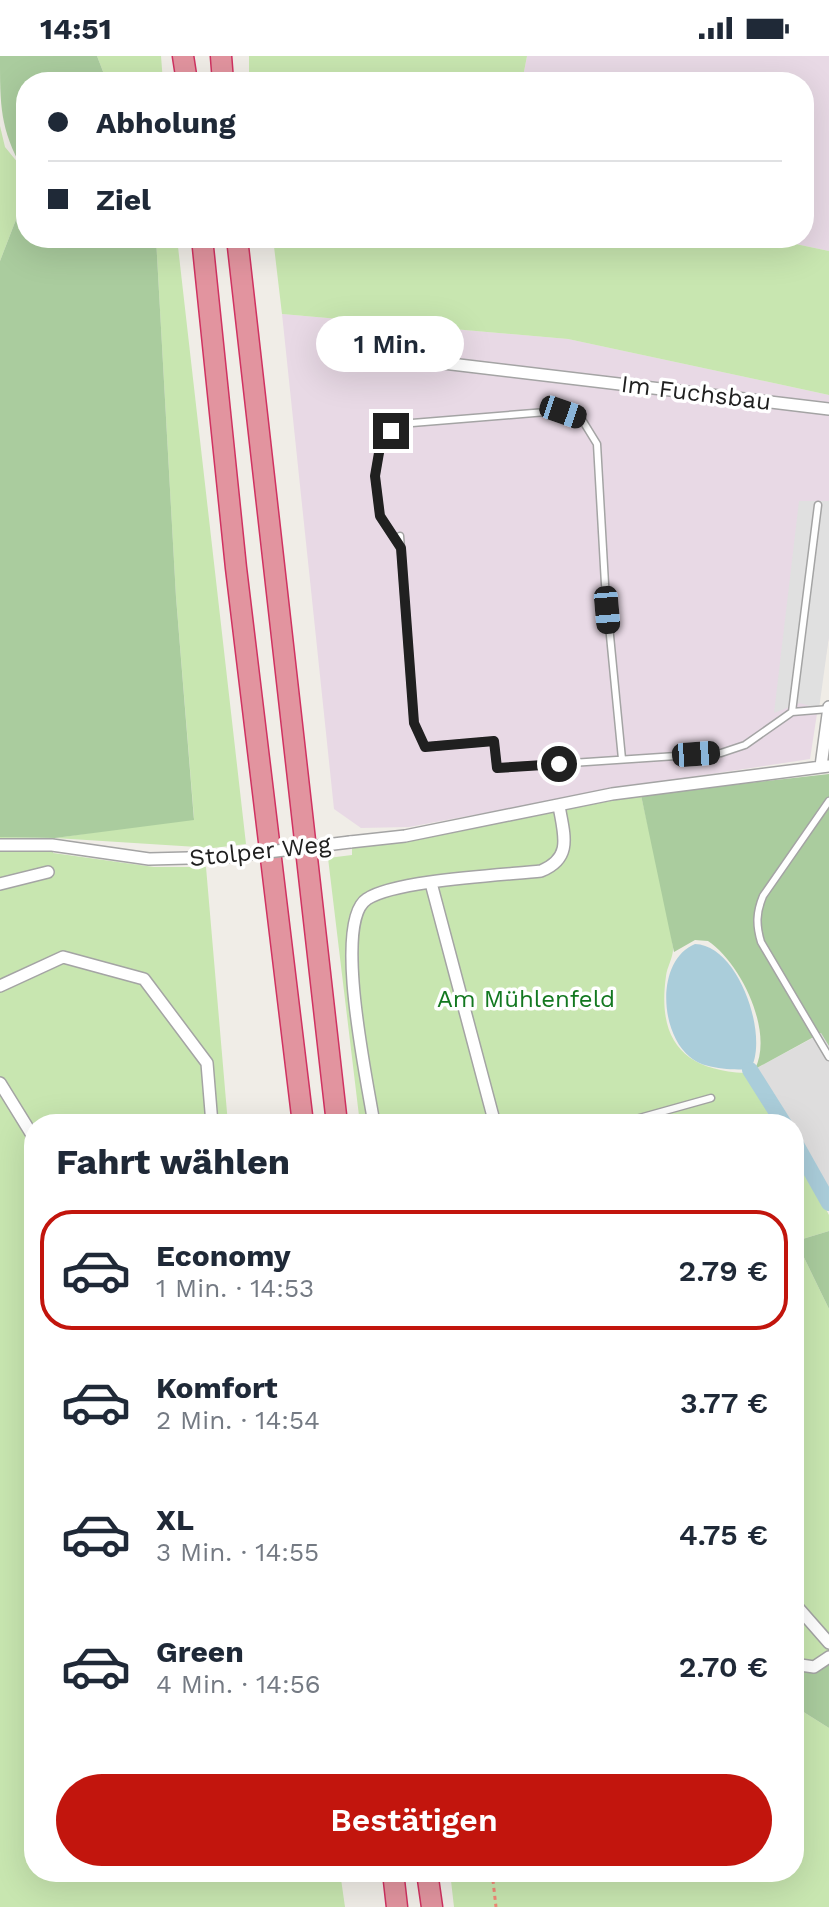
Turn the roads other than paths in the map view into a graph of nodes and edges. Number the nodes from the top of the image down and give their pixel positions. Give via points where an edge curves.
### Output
1 (203, 248) edge
2 (238, 248) edge
3 (325, 349) dead end
4 (829, 409) edge
5 (818, 505) dead end
6 (400, 536) dead end
7 (401, 548) junction
8 (829, 708) edge
9 (792, 712) junction
10 (622, 759) junction
11 (825, 766) edge
12 (829, 801) edge
13 (559, 806) junction
14 (0, 845) edge
15 (48, 872) dead end
16 (431, 883) junction
17 (0, 884) edge
18 (0, 986) edge
19 (829, 1057) edge
20 (0, 1083) edge
21 (711, 1098) dead end
22 (211, 1114) edge
23 (302, 1114) edge
24 (336, 1114) edge
25 (373, 1114) edge
26 (492, 1114) edge
27 (654, 1114) edge
28 (24, 1122) edge
29 (804, 1614) edge
30 (829, 1643) edge
31 (829, 1657) edge
32 (804, 1666) edge
33 (394, 1882) edge
34 (428, 1882) edge
35 (397, 1907) edge
36 (432, 1907) edge

1 - 23 highway
2 - 24 highway
3 - 4 street, Im Fuchsbau
5 - 9 lane
6 - 7 lane
7 - 10 lane via 414,723 425,747 494,741 497,768
7 - 10 lane via 380,516 375,476 380,447 391,431 412,423 546,412 581,418 597,444
8 - 9 lane
8 - 11 street
9 - 10 lane via 733,750
11 - 13 street, Stolper Weg via 663,786
12 - 19 lane via 757,911 761,942
13 - 14 street, Stolper Weg, bridge via 405,836 227,857 149,859 52,845
13 - 16 street via 564,847 552,867
15 - 17 street
16 - 25 street via 366,899 354,922 351,954
16 - 26 street
18 - 22 street via 63,957 144,979 207,1063
20 - 28 street
21 - 27 lane
29 - 30 street
31 - 32 street via 814,1667
33 - 35 highway
34 - 36 highway

